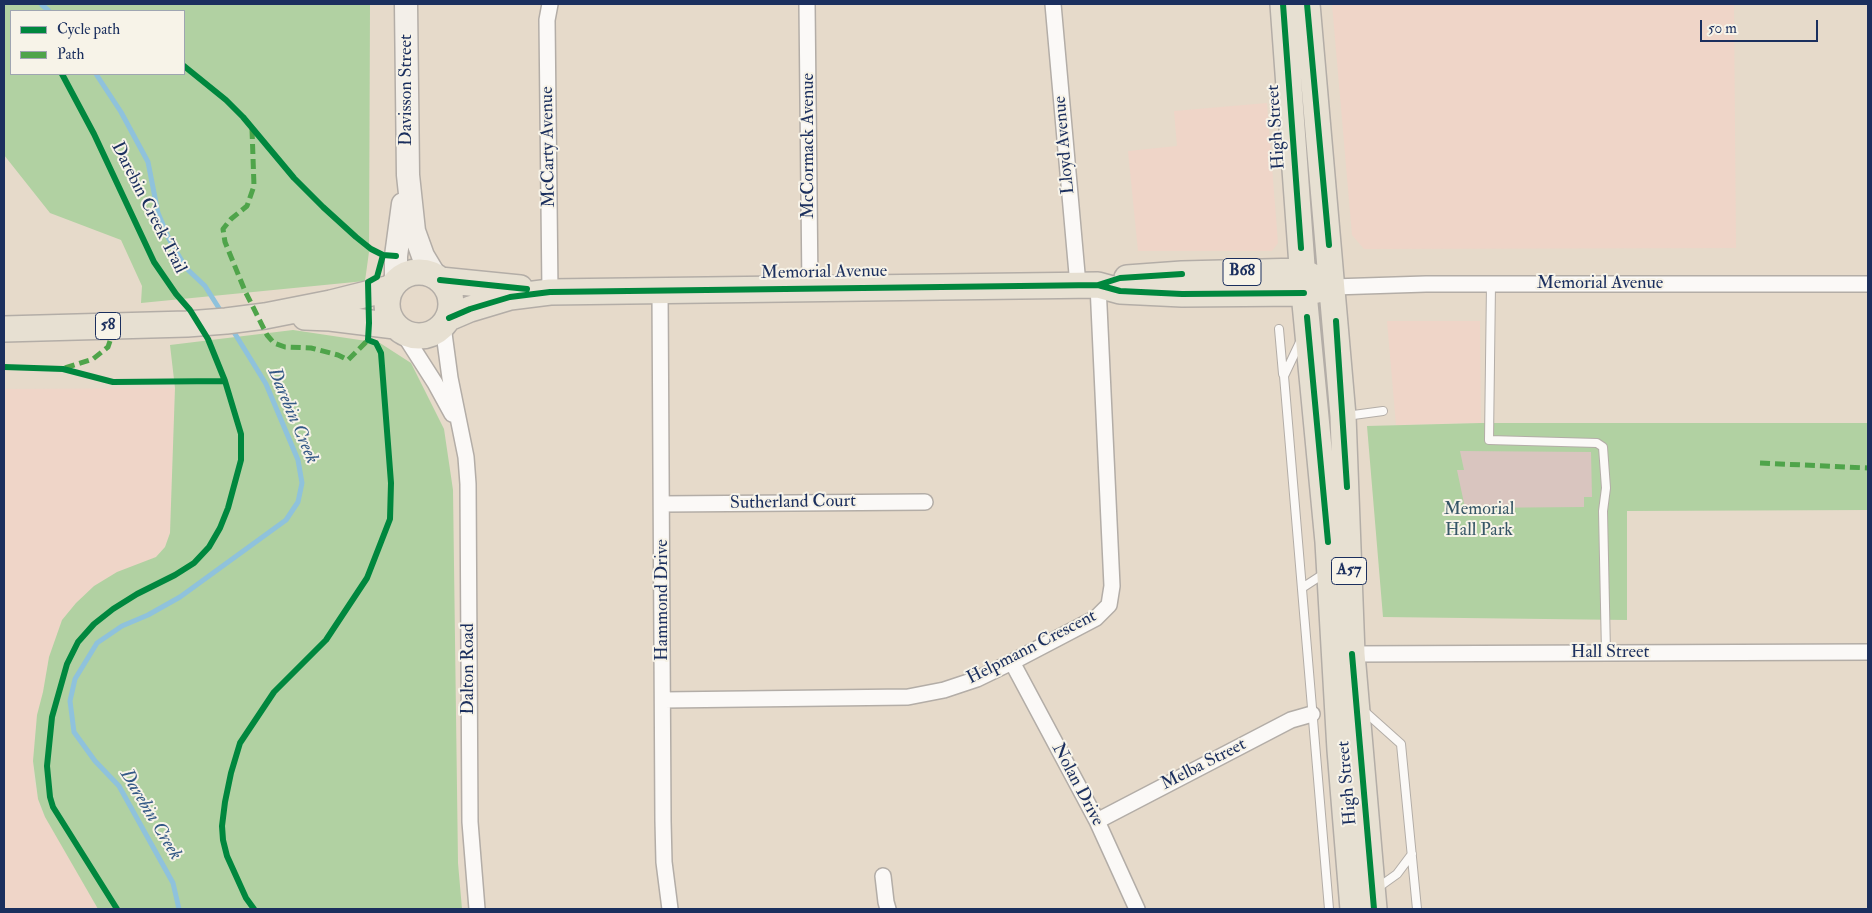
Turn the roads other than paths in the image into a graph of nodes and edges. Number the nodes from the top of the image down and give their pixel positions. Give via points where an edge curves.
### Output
1 (406, 4) edge
2 (550, 4) edge
3 (807, 4) edge
4 (1053, 4) edge
5 (1283, 4) edge
6 (1307, 4) edge
7 (408, 175) junction
8 (438, 278) junction
9 (1303, 282) junction
10 (1491, 284) junction
11 (1868, 284) edge
12 (394, 285) junction
13 (1088, 285) junction
14 (1333, 287) junction
15 (810, 289) junction
16 (660, 290) junction
17 (550, 292) junction
18 (265, 316) junction
19 (446, 322) junction
20 (12, 327) edge
21 (1279, 329) dead end
22 (399, 330) junction
23 (1308, 331) junction
24 (1284, 376) junction
25 (1383, 411) dead end
26 (1343, 416) junction
27 (460, 428) junction
28 (925, 502) dead end
29 (662, 504) junction
30 (1330, 570) junction
31 (1302, 588) junction
32 (1868, 652) edge
33 (1606, 653) junction
34 (1352, 654) junction
35 (1012, 662) junction
36 (664, 700) junction
37 (1356, 703) junction
38 (1312, 714) junction
39 (1097, 821) junction
40 (1412, 854) junction
41 (883, 876) dead end
42 (1373, 901) edge
43 (477, 909) edge
44 (670, 909) edge
45 (888, 909) edge
46 (1137, 909) edge
47 (1330, 909) edge
48 (1353, 909) edge
49 (1417, 909) edge

1 - 7 street, Davisson Street
2 - 17 street, McCarty Avenue via 547,20
3 - 15 street, McCormack Avenue
4 - 13 street, Lloyd Avenue
5 - 9 main road, High Street
6 - 14 main road, High Street
7 - 8 street, Davisson Street via 414,232 423,256
7 - 12 street, Davisson Street
8 - 12 main road, 58 via 415,272 405,275
8 - 17 main road, Memorial Avenue / B68
8 - 19 main road via 451,298 452,308
9 - 13 main road, Memorial Avenue / B68 via 1182,294 1120,291
9 - 14 main road, Memorial Avenue / B68
9 - 23 main road, High Street / A57
10 - 11 street, Memorial Avenue
10 - 14 street, Memorial Avenue
10 - 33 lane via 1489,440 1597,443 1604,447
12 - 18 main road, 58 via 331,303
12 - 22 main road via 387,297 387,308 389,318
13 - 15 main road, Memorial Avenue / B68
13 - 35 street, Helpmann Crescent via 1112,586 1109,605 1096,618
14 - 26 main road, High Street / A57
15 - 16 main road, Memorial Avenue / B68
16 - 17 main road, Memorial Avenue / B68
16 - 29 street, Hammond Drive
17 - 19 main road, Memorial Avenue / B68 via 510,296 470,309
18 - 20 main road, 58 via 187,324
18 - 22 main road, 58 via 330,318
19 - 22 main road, 58 via 434,333 424,336 413,336
19 - 27 street, Dalton Road via 450,378
21 - 24 lane
22 - 27 street, Dalton Road via 435,382
23 - 24 lane via 1298,344
23 - 30 main road, High Street / A57
24 - 31 lane
25 - 26 lane
26 - 34 main road, High Street / A57
27 - 43 street, Dalton Road via 468,484 470,822
28 - 29 street, Sutherland Court
29 - 36 street, Hammond Drive
30 - 31 lane
30 - 48 main road, High Street
31 - 38 lane
32 - 33 street, Hall Street
33 - 34 street, Hall Street
34 - 37 main road, High Street / A57
35 - 36 street, Helpmann Crescent via 977,679 908,697
35 - 39 street, Nolan Drive
36 - 44 street, Hammond Drive via 664,862
37 - 40 lane via 1401,744
37 - 42 main road, High Street / A57
38 - 39 street, Melba Street via 1291,720
38 - 47 lane
39 - 46 street, Nolan Drive
40 - 42 lane
40 - 49 lane
41 - 45 street

